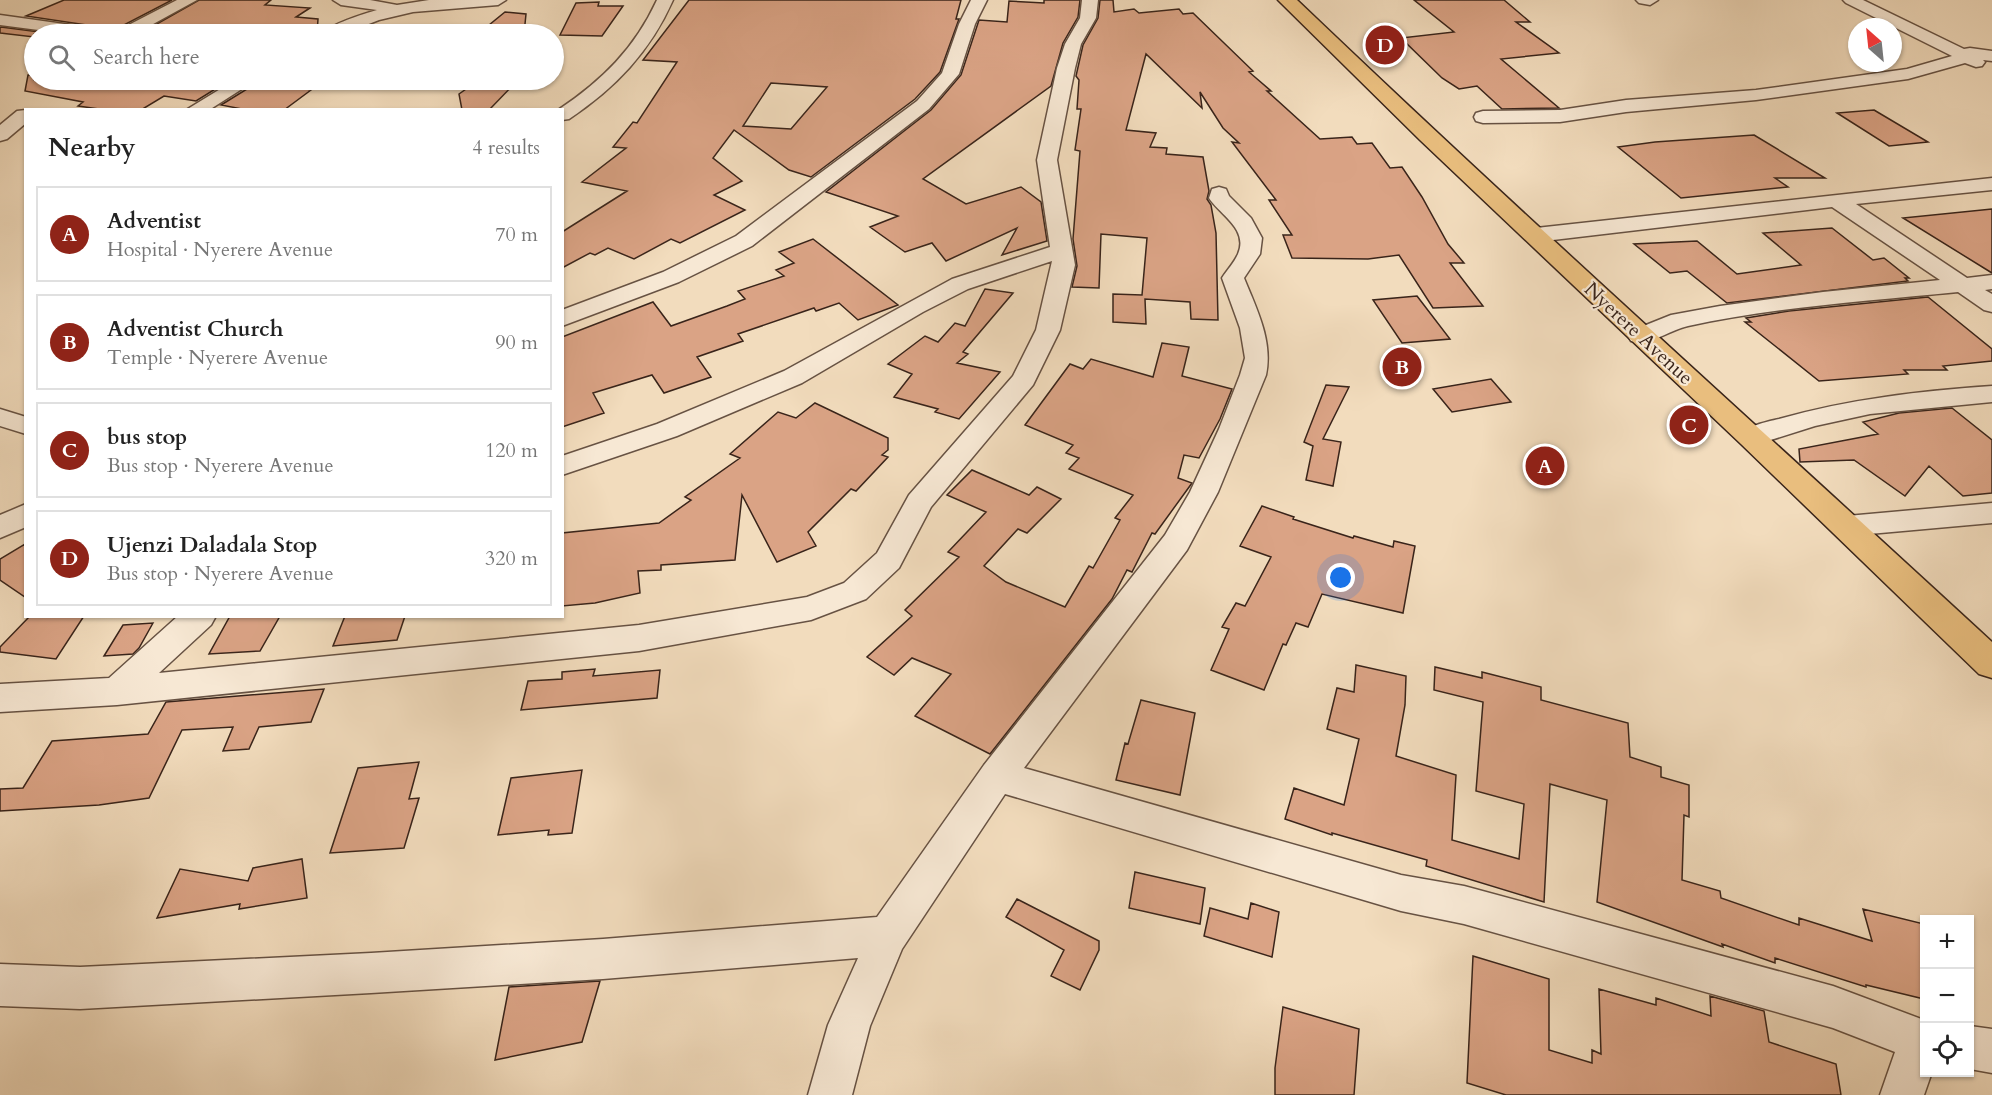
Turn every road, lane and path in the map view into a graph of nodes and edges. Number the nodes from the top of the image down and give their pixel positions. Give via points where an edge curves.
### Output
1 (189, 0) edge
2 (341, 0) edge
3 (498, 0) edge
4 (665, 0) edge
5 (979, 0) edge
6 (1090, 0) edge
7 (1287, 0) edge
8 (1644, 0) edge
9 (1650, 0) edge
10 (1851, 0) edge
11 (397, 8) junction
12 (0, 20) edge
13 (29, 24) edge
14 (142, 24) edge
15 (353, 24) edge
16 (1992, 56) edge
17 (1965, 58) junction
18 (1992, 69) edge
19 (230, 90) edge
20 (198, 108) edge
21 (564, 113) edge
22 (0, 114) edge
23 (24, 115) edge
24 (24, 116) edge
25 (1483, 117) dead end
26 (0, 135) edge
27 (1992, 184) edge
28 (1219, 194) dead end
29 (1836, 200) junction
30 (1536, 235) junction
31 (1062, 250) junction
32 (1992, 282) edge
33 (1963, 285) junction
34 (1992, 305) edge
35 (564, 319) edge
36 (1640, 336) junction
37 (1992, 394) edge
38 (0, 417) edge
39 (24, 425) edge
40 (1752, 437) junction
41 (564, 465) edge
42 (1992, 513) edge
43 (24, 515) edge
44 (1846, 526) junction
45 (0, 528) edge
46 (198, 618) edge
47 (1992, 664) edge
48 (117, 691) junction
49 (0, 698) edge
50 (997, 776) junction
51 (888, 936) junction
52 (0, 985) edge
53 (1920, 1040) edge
54 (1974, 1049) edge
55 (1992, 1051) edge
56 (1920, 1054) edge
57 (830, 1095) edge
58 (1902, 1095) edge

1 - 14 street
2 - 11 street
3 - 11 street
4 - 21 street via 645,42 627,64
5 - 35 street via 950,74 923,105 744,241
6 - 31 street via 1088,18 1073,44 1066,68 1047,160
7 - 30 main road, Nyerere Avenue
8 - 9 street
10 - 17 street
11 - 15 street
12 - 13 street
16 - 17 street via 1970,53
17 - 18 street
17 - 25 street via 1893,77 1756,95 1560,116
19 - 20 street
22 - 23 street
24 - 26 street
27 - 29 street
28 - 50 street via 1251,238 1251,252 1233,278 1252,328 1257,358 1241,407 1204,492 1176,542
29 - 30 street
29 - 33 street
30 - 36 main road, Nyerere Avenue
31 - 41 street via 960,284 793,377 667,430
31 - 48 street via 1064,265 1048,330 1024,379 919,502 888,560 855,591 812,608 639,638
32 - 33 street
33 - 34 street
33 - 36 street via 1703,315 1666,324
36 - 40 main road, Nyerere Avenue
37 - 40 street via 1866,406 1812,417
38 - 39 street
40 - 44 main road, Nyerere Avenue
42 - 44 street
43 - 45 street
44 - 47 main road, Nyerere Avenue
46 - 48 street
48 - 49 street
50 - 51 street
50 - 53 street via 1401,893 1464,905 1833,1007
51 - 52 street via 371,973 80,988
51 - 57 street via 849,1025
54 - 55 street
56 - 58 street via 1913,1061

